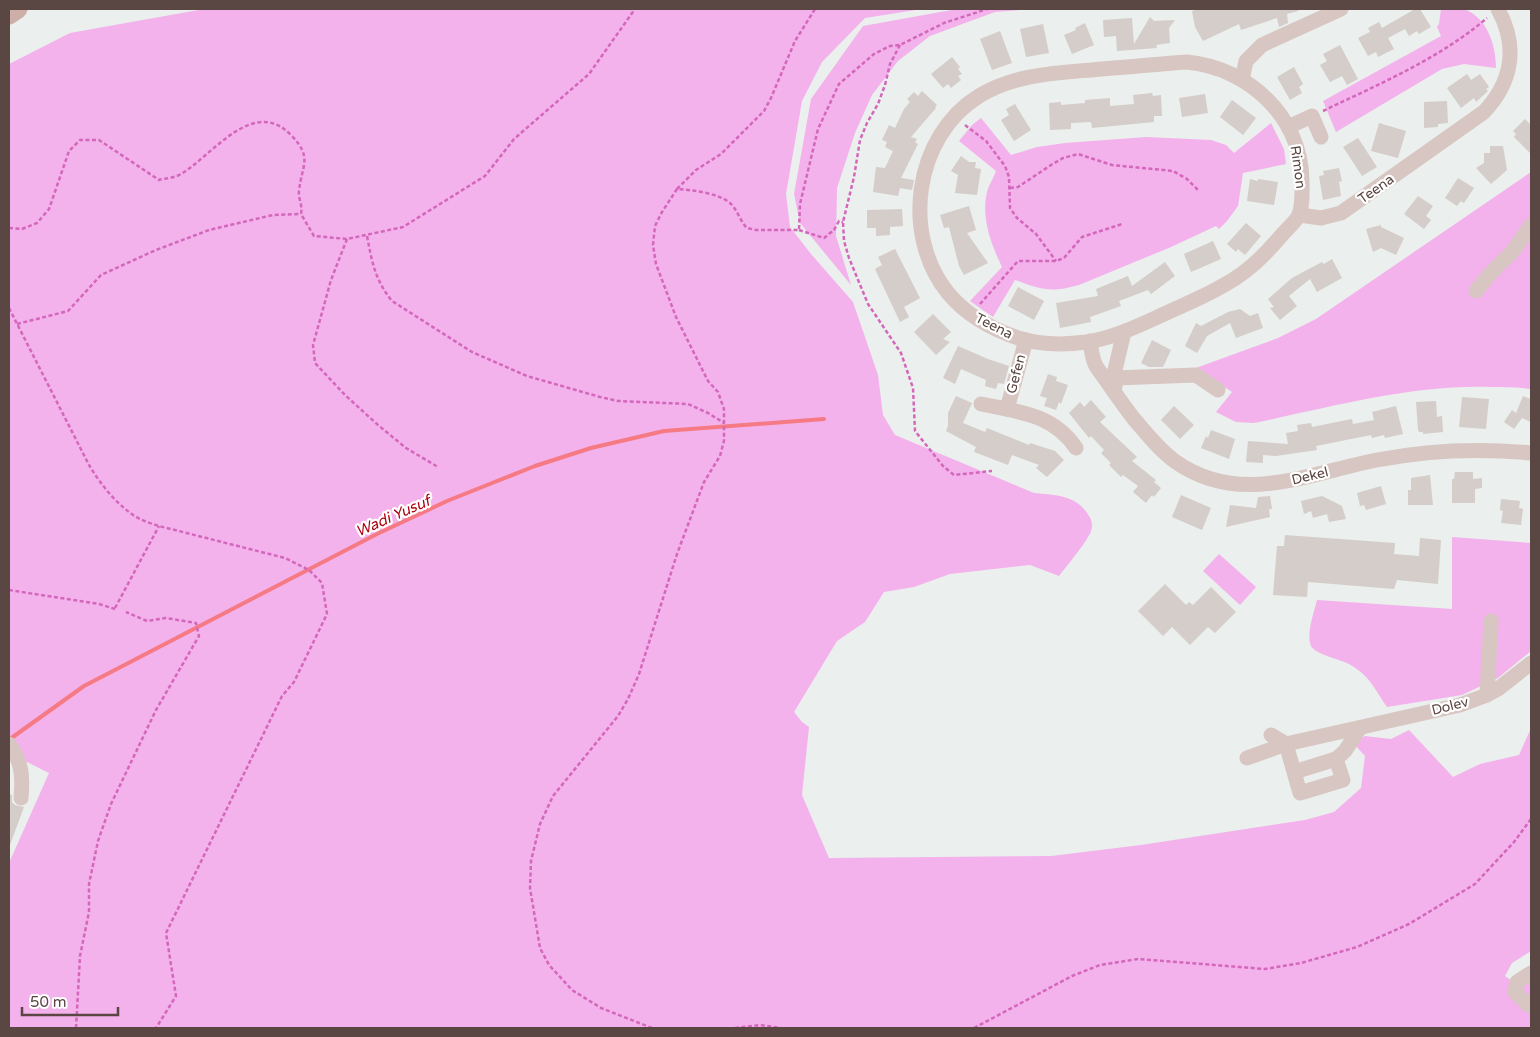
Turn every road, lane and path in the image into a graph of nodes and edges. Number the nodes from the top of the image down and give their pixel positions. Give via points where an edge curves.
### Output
1 (18, 9) edge
2 (635, 9) edge
3 (815, 9) edge
4 (987, 9) edge
5 (1341, 9) edge
6 (1498, 9) edge
7 (9, 15) edge
8 (900, 44) junction
9 (1242, 80) junction
10 (1312, 116) junction
11 (955, 117) junction
12 (1288, 127) junction
13 (1321, 137) dead end
14 (1010, 188) junction
15 (677, 189) junction
16 (1198, 190) dead end
17 (301, 214) junction
18 (1300, 215) junction
19 (843, 222) junction
20 (1122, 224) dead end
21 (1531, 225) edge
22 (9, 228) edge
23 (800, 230) junction
24 (367, 236) junction
25 (348, 239) junction
26 (1056, 261) junction
27 (1476, 291) dead end
28 (9, 308) edge
29 (971, 314) junction
30 (17, 324) junction
31 (1124, 332) junction
32 (1026, 340) junction
33 (1090, 341) junction
34 (1110, 379) junction
35 (1218, 390) dead end
36 (981, 404) dead end
37 (1007, 409) junction
38 (725, 423) junction
39 (1076, 448) dead end
40 (1531, 453) edge
41 (438, 467) dead end
42 (992, 471) dead end
43 (159, 526) junction
44 (9, 590) edge
45 (126, 612) dead end
46 (1491, 621) dead end
47 (1531, 663) edge
48 (1487, 695) junction
49 (1360, 728) junction
50 (1271, 735) dead end
51 (9, 744) edge
52 (1286, 744) junction
53 (1247, 758) dead end
54 (1336, 759) junction
55 (1294, 772) junction
56 (21, 798) dead end
57 (1531, 819) edge
58 (1531, 973) edge
59 (1531, 1004) edge
60 (76, 1028) edge
61 (156, 1028) edge
62 (652, 1028) edge
63 (735, 1028) edge
64 (781, 1028) edge
65 (974, 1028) edge

1 - 7 main road
2 - 24 path via 589,74 514,139 485,176 403,227
3 - 15 path via 795,41 764,111 721,154 696,170
4 - 8 path via 944,23
5 - 9 street via 1262,44 1246,61
6 - 10 path via 1467,35 1415,66
6 - 18 street, Teena via 1509,34 1510,59 1504,83 1492,104 1341,213 1321,218
8 - 19 path via 890,64 878,104 860,140
8 - 23 path via 874,54 839,84 818,129 800,204
9 - 11 street, Teena via 1216,67 1187,62 1051,74 998,86 977,97
9 - 12 street, Rimon via 1270,101
10 - 12 street
10 - 13 street
11 - 14 path via 986,141 1006,166
11 - 29 street, Teena via 945,128 926,166 920,228 935,274 948,293
12 - 18 street, Rimon via 1302,174
14 - 16 path via 1018,187 1063,158 1078,154 1112,165 1173,171
14 - 26 path via 1010,208 1036,234
15 - 23 path via 707,193 730,202 747,228
15 - 38 path via 655,226 656,264 676,317 708,381 718,392
17 - 22 path via 299,194 306,159 301,145 283,126 268,121 241,128 179,176 158,180 99,140 80,140 69,151 49,209 37,223 22,229
17 - 25 path via 314,236
17 - 30 path via 273,215 209,230 156,250 101,275 68,311
18 - 31 street, Teena via 1270,249 1227,284
19 - 23 path via 839,220 834,230 824,238
19 - 42 path via 849,258 868,304 901,353 913,388 915,431 954,475
20 - 26 path via 1082,237 1064,258
21 - 27 street
24 - 25 path
24 - 38 path via 372,265 392,301 477,355 527,376 600,397 688,404
25 - 41 path via 331,280 313,345 315,363 378,425 406,448
26 - 29 path via 1018,261
28 - 30 path
29 - 32 street, Teena via 1001,332
30 - 43 path via 98,479 125,509
31 - 33 street, Teena
31 - 34 street
32 - 33 street, Teena via 1066,344
32 - 37 street, Gefen
33 - 34 street, Dekel via 1095,365
34 - 35 street via 1196,375
34 - 40 street, Dekel via 1119,400 1176,462 1204,477 1235,484 1286,482 1374,460 1422,453 1470,450
36 - 37 street, Gefen
37 - 39 street, Gefen via 1050,422
38 - 62 path via 720,456 704,482 638,674 618,716 553,796 540,824 531,861 530,888 538,940 549,965 572,990 601,1008
43 - 44 path via 114,609
43 - 61 path via 285,558 310,570 322,583 327,614 294,682 282,696 166,933 176,996
45 - 60 path via 147,621 166,618 196,623 199,636 156,710 98,841 80,956
46 - 48 street
47 - 48 street, Dolev
48 - 49 street, Dolev via 1460,705
49 - 52 street, Dolev
49 - 54 street
50 - 52 street
51 - 56 street via 20,763
52 - 53 street, Dolev
52 - 55 street
54 - 55 street
54 - 55 street via 1343,780 1300,793
57 - 65 path via 1475,884 1409,924 1357,947 1301,963 1265,969 1138,959 1100,965 1072,976
58 - 59 street via 1517,982 1515,992 1528,1005
63 - 64 path via 760,1024

